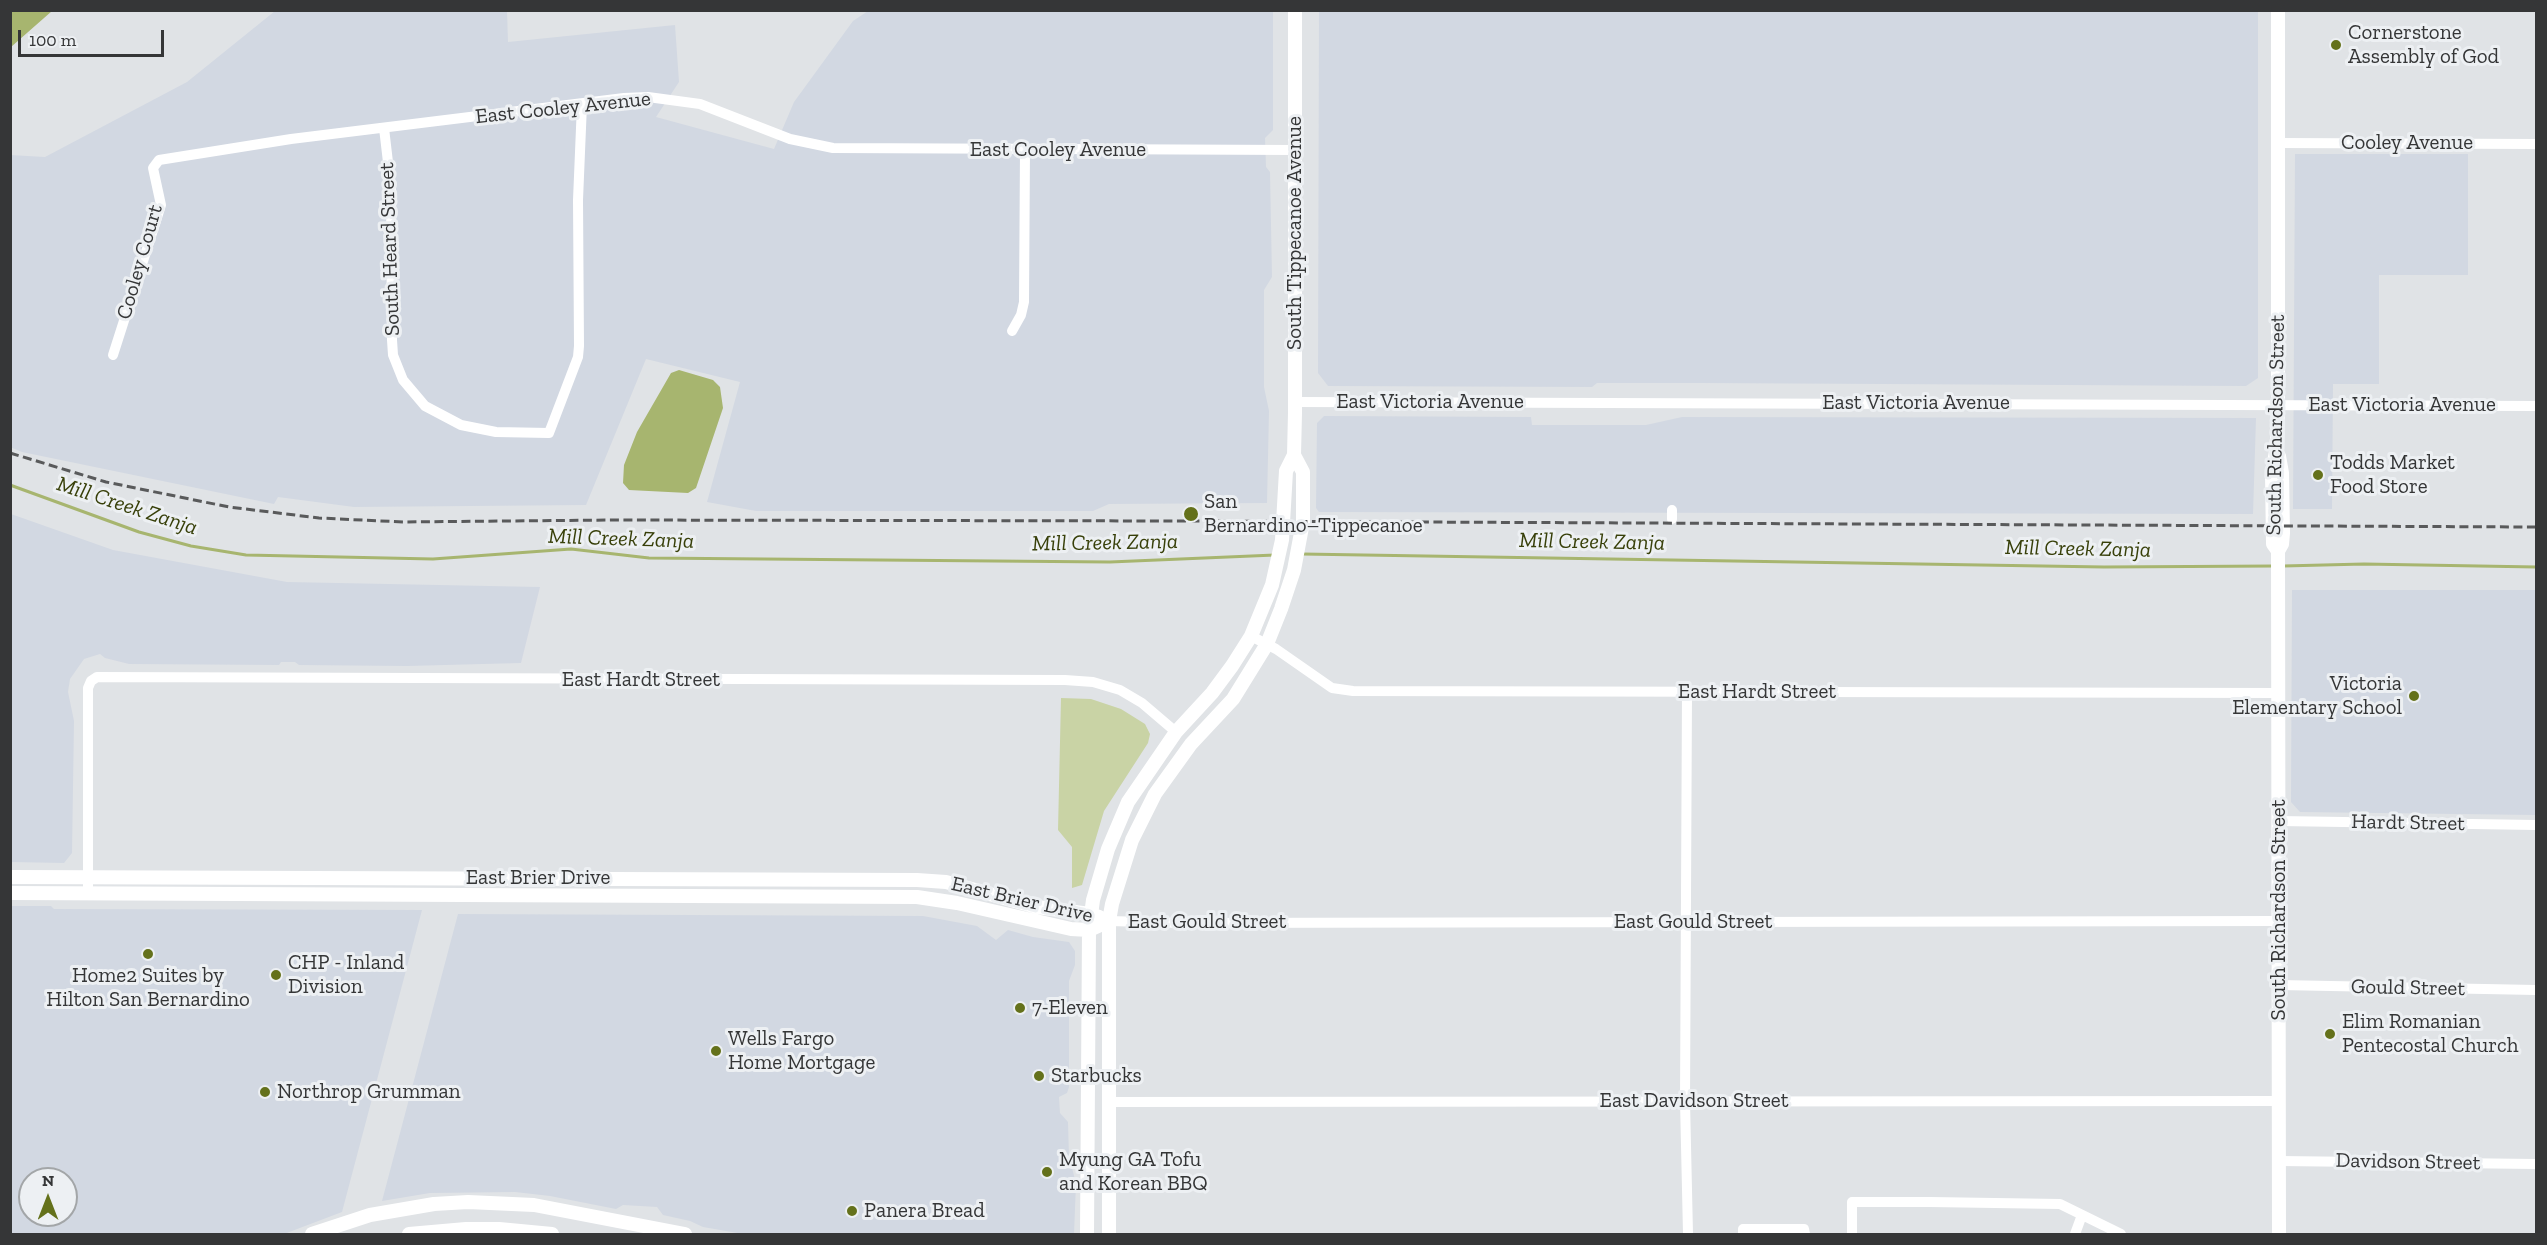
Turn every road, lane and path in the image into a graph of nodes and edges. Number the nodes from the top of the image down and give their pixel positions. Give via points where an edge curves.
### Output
1 (1295, 10) edge
2 (2278, 10) edge
3 (582, 104) junction
4 (384, 128) junction
5 (2278, 143) junction
6 (2536, 144) edge
7 (1025, 150) junction
8 (1296, 150) junction
9 (153, 168) joint
10 (1012, 331) dead end
11 (113, 355) dead end
12 (1296, 402) junction
13 (2278, 405) junction
14 (2536, 406) edge
15 (1294, 455) junction
16 (1251, 636) junction
17 (1267, 644) junction
18 (1687, 692) junction
19 (2278, 693) junction
20 (1176, 732) junction
21 (1191, 744) junction
22 (2279, 821) junction
23 (2536, 825) edge
24 (87, 876) junction
25 (10, 877) edge
26 (10, 893) edge
27 (88, 893) junction
28 (1090, 914) junction
29 (1108, 921) junction
30 (2278, 921) junction
31 (1687, 922) junction
32 (1089, 930) junction
33 (2279, 985) junction
34 (2536, 990) edge
35 (1109, 1101) junction
36 (1685, 1101) junction
37 (2279, 1101) junction
38 (2279, 1161) junction
39 (2536, 1164) edge
40 (2082, 1215) junction
41 (312, 1234) edge
42 (409, 1234) edge
43 (552, 1234) edge
44 (685, 1234) edge
45 (1087, 1234) edge
46 (1109, 1234) edge
47 (1688, 1234) edge
48 (1743, 1234) edge
49 (1804, 1234) edge
50 (1851, 1234) edge
51 (2075, 1234) edge
52 (2121, 1234) edge
53 (2279, 1234) edge

1 - 8 street, South Tippecanoe Avenue
2 - 5 street, South Richardson Street
3 - 4 street, East Cooley Avenue
3 - 4 street, South Heard Street via 578,357 549,433 487,431 449,420 416,398 397,369 392,340 391,188
3 - 7 street, East Cooley Avenue via 624,98 678,100 722,111 790,139 833,148
4 - 9 street, East Cooley Avenue via 159,160
5 - 6 street, Cooley Avenue
5 - 13 street, South Richardson Street
7 - 8 street, East Cooley Avenue
7 - 10 street via 1024,302
8 - 12 street, South Tippecanoe Avenue
9 - 11 street, Cooley Court via 161,205
12 - 13 street, East Victoria Avenue
12 - 15 street, South Tippecanoe Avenue
13 - 14 street, East Victoria Avenue
13 - 19 street, South Richardson Street via 2283,544 2278,551 2277,579
15 - 16 street, South Tippecanoe Avenue via 1286,471 1282,540 1274,576
15 - 17 street, South Tippecanoe Avenue via 1303,472 1300,540 1294,570
16 - 17 street, East Hardt Street
16 - 20 street, South Tippecanoe Avenue via 1212,693
17 - 18 street, East Hardt Street via 1322,682 1343,690
17 - 21 street, South Tippecanoe Avenue via 1233,699
18 - 19 street, East Hardt Street
18 - 31 street
19 - 22 street, South Richardson Street
20 - 21 street
20 - 24 street, East Hardt Street via 1120,690 1093,682 1065,680 97,677 88,688
20 - 28 street, South Tippecanoe Avenue via 1118,823
21 - 29 street, South Tippecanoe Avenue via 1143,816
22 - 23 street, Hardt Street
22 - 30 street, South Richardson Street
24 - 25 street, East Brier Drive
24 - 27 street
24 - 28 street, East Brier Drive via 917,880 946,882 1037,907
26 - 27 street, East Brier Drive
27 - 32 street, East Brier Drive via 917,897
28 - 29 street, East Brier Drive
28 - 32 street, South Tippecanoe Avenue
29 - 31 street, East Gould Street
29 - 32 street, East Brier Drive
29 - 35 street, South Tippecanoe Avenue
30 - 31 street, East Gould Street
30 - 33 street, South Richardson Street
31 - 36 street
32 - 45 street, South Tippecanoe Avenue
33 - 34 street, Gould Street
33 - 37 street, South Richardson Street
35 - 36 street, East Davidson Street
35 - 46 street, South Tippecanoe Avenue
36 - 37 street, East Davidson Street
36 - 47 street
37 - 38 street, South Richardson Street
38 - 39 street, Davidson Street
38 - 53 street, South Richardson Street
40 - 50 street via 2060,1204 2041,1203 1852,1203
40 - 51 street
40 - 52 street
41 - 44 street via 406,1208 503,1202 564,1209
42 - 43 street via 466,1229
48 - 49 street via 1743,1229 1804,1229

